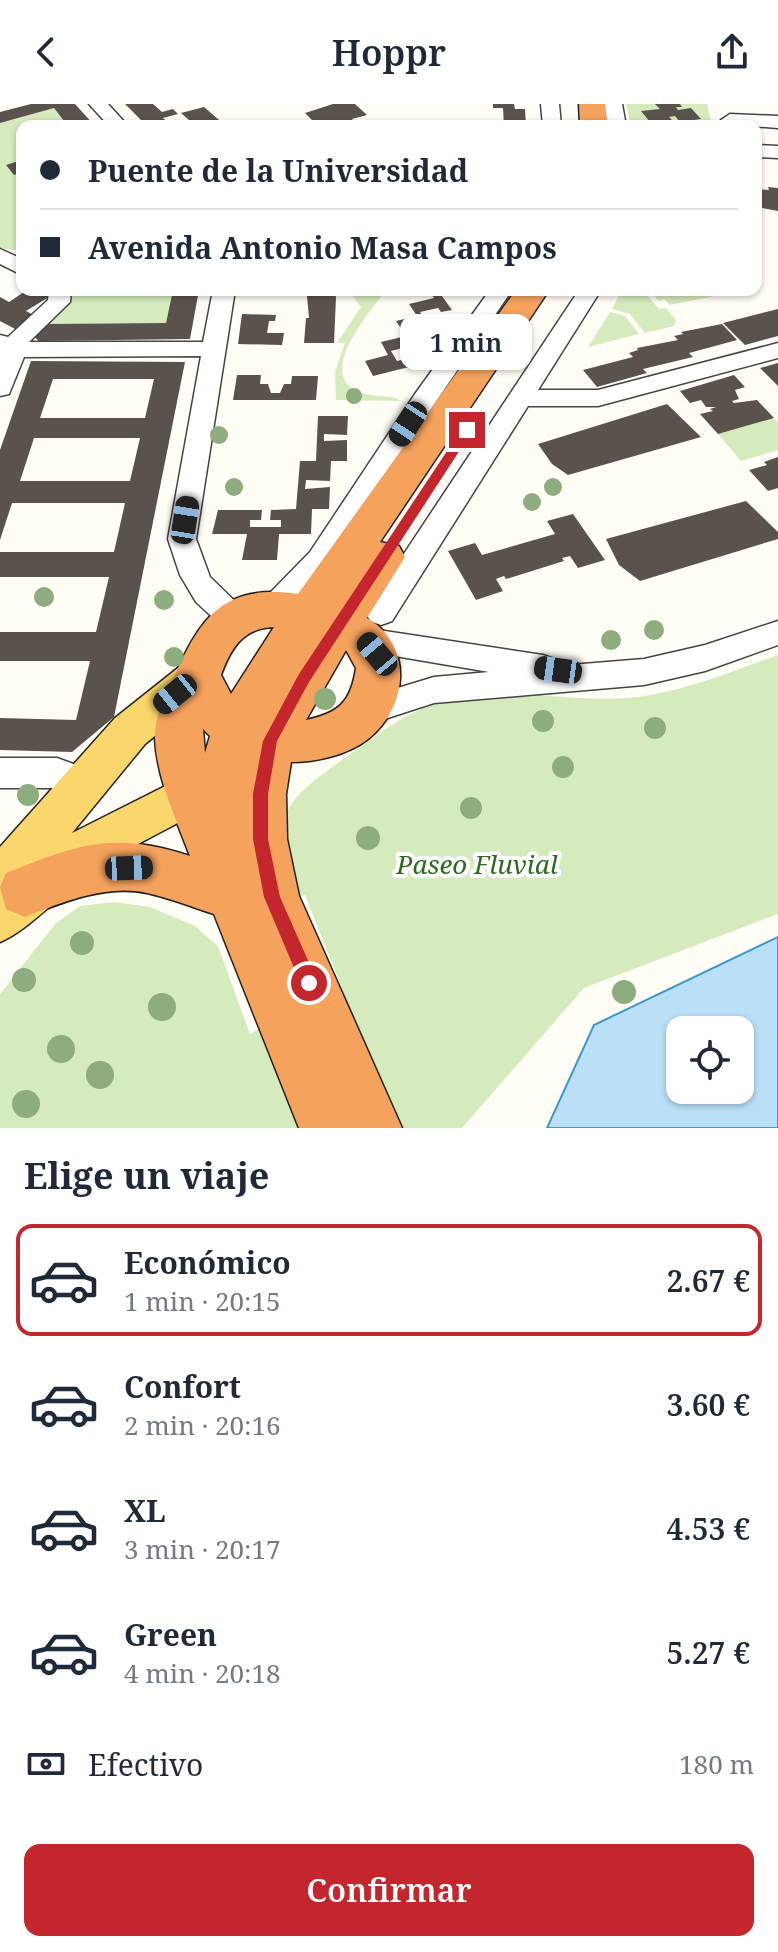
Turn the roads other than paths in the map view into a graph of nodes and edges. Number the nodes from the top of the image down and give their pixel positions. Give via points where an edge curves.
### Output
1 (98, 104) edge
2 (729, 117) edge
3 (113, 120) edge
4 (758, 120) edge
5 (60, 296) edge
6 (223, 296) edge
7 (497, 296) edge
8 (529, 296) edge
9 (553, 296) edge
10 (586, 296) edge
11 (7, 346) edge
12 (214, 349) junction
13 (778, 350) edge
14 (0, 388) edge
15 (519, 397) junction
16 (323, 616) junction
17 (778, 633) edge
18 (588, 675) junction
19 (198, 676) junction
20 (366, 711) junction
21 (230, 760) junction
22 (0, 773) edge
23 (86, 784) junction
24 (8, 897) edge
25 (252, 907) junction
26 (330, 1128) edge
27 (371, 1128) edge

1 - 3 street
2 - 4 street
5 - 11 street
6 - 12 street
7 - 16 street via 320,560
8 - 16 highway
9 - 16 highway
10 - 15 street
11 - 12 street
11 - 14 street
12 - 16 street via 182,539 186,560 206,597
13 - 15 street via 598,398
15 - 16 street
16 - 18 street via 437,653
16 - 19 highway via 205,650
16 - 20 highway via 377,654 376,690
16 - 21 highway via 304,678
17 - 18 street via 644,672
18 - 20 street via 434,690
19 - 21 highway via 219,715
19 - 21 highway via 179,729
19 - 23 main road via 130,731
20 - 21 highway via 344,731
21 - 24 main road
21 - 25 highway
21 - 25 highway via 261,794
22 - 23 street via 57,773
23 - 24 main road
24 - 25 highway via 69,876 145,867
25 - 26 highway
25 - 27 highway

